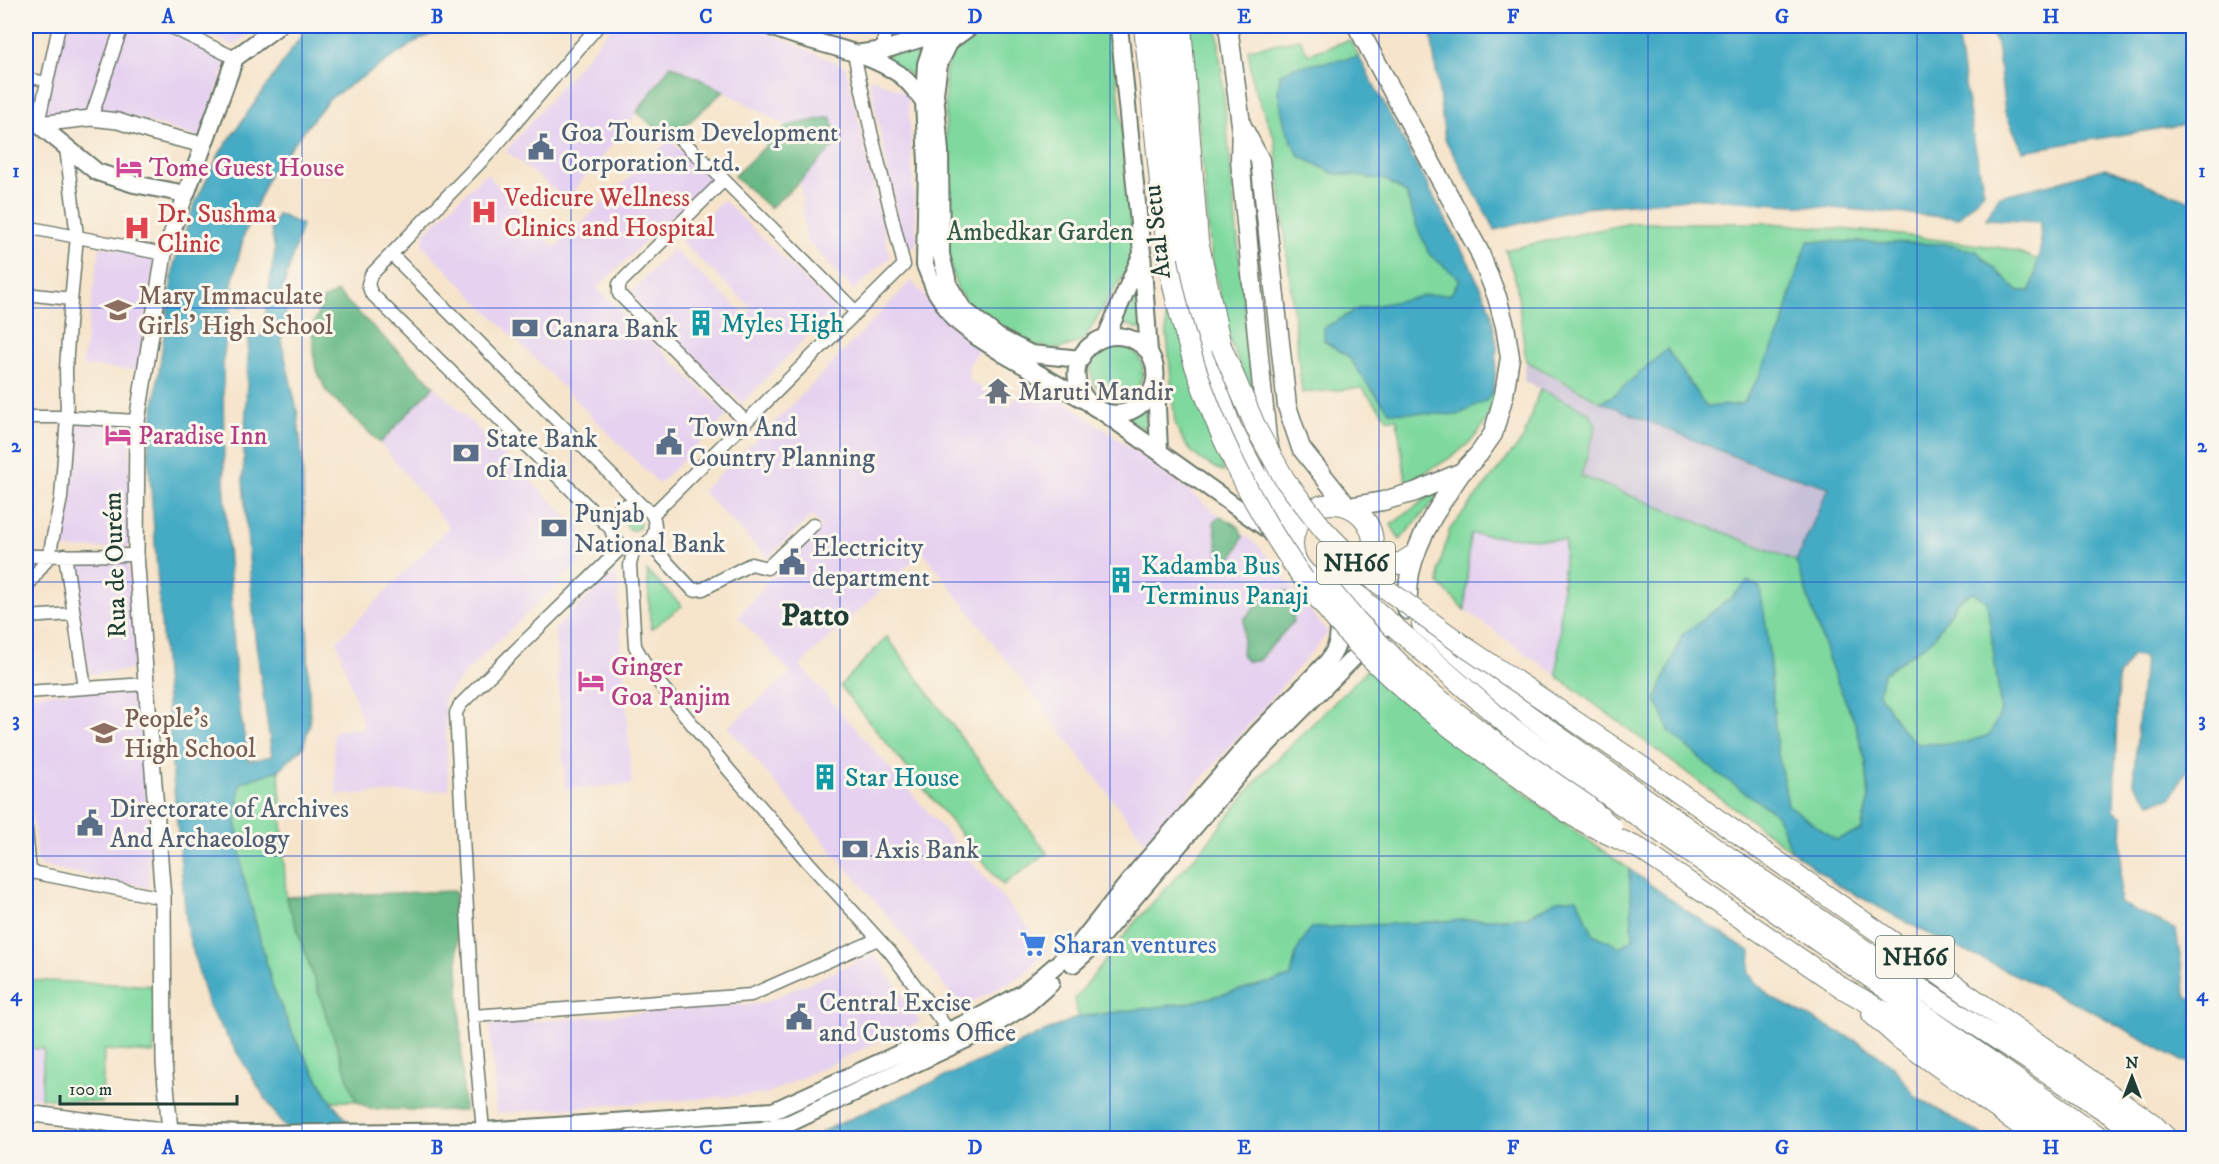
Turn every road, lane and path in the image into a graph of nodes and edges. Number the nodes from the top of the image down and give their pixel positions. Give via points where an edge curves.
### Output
1 (59, 26) edge
2 (122, 26) edge
3 (169, 26) edge
4 (278, 26) edge
5 (597, 26) edge
6 (884, 26) edge
7 (971, 26) edge
8 (1119, 26) edge
9 (1144, 26) edge
10 (1163, 26) edge
11 (1181, 26) edge
12 (1228, 26) edge
13 (1357, 26) edge
14 (776, 27) edge
15 (943, 30) edge
16 (196, 31) edge
17 (884, 50) junction
18 (854, 54) junction
19 (235, 58) junction
20 (26, 78) edge
21 (46, 81) junction
22 (924, 101) junction
23 (91, 118) junction
24 (32, 123) edge
25 (1241, 124) junction
26 (676, 135) dead end
27 (204, 146) junction
28 (66, 148) junction
29 (724, 180) junction
30 (186, 195) junction
31 (26, 227) edge
32 (77, 236) junction
33 (1142, 253) junction
34 (164, 254) junction
35 (391, 254) junction
36 (904, 265) junction
37 (925, 265) junction
38 (26, 294) edge
39 (71, 299) junction
40 (856, 312) junction
41 (1106, 337) junction
42 (1149, 352) junction
43 (1081, 359) junction
44 (1156, 380) junction
45 (1095, 406) junction
46 (26, 417) edge
47 (67, 417) junction
48 (137, 422) junction
49 (746, 422) junction
50 (1159, 450) junction
51 (1462, 472) junction
52 (642, 506) junction
53 (1348, 507) junction
54 (652, 515) junction
55 (814, 524) dead end
56 (611, 530) junction
57 (1293, 541) junction
58 (648, 542) junction
59 (629, 547) junction
60 (1415, 554) junction
61 (65, 555) junction
62 (136, 555) junction
63 (26, 556) edge
64 (49, 556) junction
65 (1370, 561) junction
66 (1344, 583) junction
67 (1324, 584) junction
68 (26, 588) edge
69 (1407, 610) junction
70 (73, 614) junction
71 (26, 617) edge
72 (1389, 622) junction
73 (146, 684) junction
74 (85, 688) junction
75 (26, 692) edge
76 (26, 830) edge
77 (1640, 849) junction
78 (28, 871) edge
79 (163, 898) junction
80 (878, 939) junction
81 (1844, 989) junction
82 (474, 1016) junction
83 (953, 1038) junction
84 (26, 1113) edge
85 (483, 1131) junction
86 (2150, 1131) edge
87 (538, 1133) edge
88 (170, 1135) edge
89 (632, 1138) edge
90 (2038, 1138) edge
91 (2070, 1138) edge
92 (2101, 1138) edge
93 (2167, 1138) edge
94 (2175, 1138) edge

1 - 21 street
2 - 23 street
3 - 16 street
4 - 19 main road
5 - 35 street via 493,149
6 - 17 street
7 - 43 main road via 950,41 939,64 935,93 941,255 948,286 963,309 998,337 1031,354
8 - 33 main road
9 - 77 highway, bridge via 1175,300 1201,384 1261,511 1325,605 1355,642 1404,689 1576,818
10 - 77 highway, Atal Setu / NH66, bridge via 1188,284 1204,350 1231,427 1284,528 1353,617 1422,686 1585,804
11 - 86 highway, Atal Setu / NH66, bridge via 1198,241 1221,346 1257,430 1285,480 1324,530 1370,577 1464,646 1660,779
12 - 25 main road
13 - 51 main road via 1479,251 1505,326 1510,357 1501,404 1492,434
14 - 18 main road
15 - 17 main road
15 - 22 main road via 926,64
16 - 19 street
17 - 18 main road
18 - 22 main road via 899,74
18 - 36 street
19 - 27 main road, Rua de Ourém
20 - 21 street
21 - 24 street
22 - 37 main road
23 - 24 street
23 - 27 street via 118,121
24 - 28 main road
25 - 53 main road via 1260,159 1287,406 1301,448
25 - 57 main road via 1240,159 1268,439
26 - 29 street
27 - 30 main road, Rua de Ourém
28 - 30 main road via 97,172
28 - 32 street
29 - 40 street
29 - 49 street via 619,284 619,294
30 - 34 street, Rua de Ourém
31 - 32 street
32 - 34 street
32 - 39 street
33 - 41 main road
33 - 42 main road
34 - 48 street, Rua de Ourém
35 - 52 street
35 - 56 street via 371,275 371,292
36 - 37 street
36 - 40 street
37 - 45 main road via 935,290 954,319 1004,354
38 - 39 street
39 - 47 street
40 - 49 street
41 - 42 main road via 1130,338
41 - 43 main road via 1093,343
42 - 44 main road
43 - 45 main road via 1080,389
44 - 45 main road via 1151,394 1133,410 1117,413
44 - 50 main road
45 - 50 main road
46 - 47 street
47 - 48 street
47 - 64 street via 61,498
48 - 62 street, Rua de Ourém
49 - 54 street
50 - 57 main road
51 - 53 main road via 1415,492
51 - 60 main road via 1427,527
52 - 54 street
52 - 56 street via 620,508 611,521
53 - 57 highway via 1315,508 1298,524
53 - 65 highway via 1363,518 1372,534
54 - 58 street via 655,530
55 - 58 street via 767,568 751,564 703,589 693,590
56 - 59 street via 615,539
57 - 67 highway via 1299,567
58 - 59 street
59 - 80 street via 635,646 648,669 735,777
59 - 82 street via 472,693 456,713
60 - 65 highway via 1399,564
60 - 69 main road
61 - 62 street
61 - 64 street
61 - 70 street
62 - 73 street, Rua de Ourém
63 - 64 street
64 - 68 street
65 - 66 highway via 1359,576
65 - 69 highway
66 - 67 highway
66 - 72 highway
67 - 83 main road via 1337,609 1340,630 1329,661 1257,734 1077,947 1023,993
69 - 86 highway via 1528,715 1727,856 1920,988
70 - 71 street
70 - 74 street
72 - 83 main road via 1247,765 1092,947 1025,1006 986,1030
72 - 92 highway via 1511,728
73 - 74 street
73 - 79 street, Rua de Ourém
74 - 75 street
76 - 78 street
77 - 81 highway, NH66
78 - 79 street
79 - 88 street, Rua de Ourém via 164,1063
80 - 82 street via 751,995
80 - 83 street
81 - 90 highway via 1900,1040
81 - 91 highway, NH66 via 1913,1028
82 - 85 street
83 - 87 main road via 772,1111
83 - 89 main road via 790,1123 762,1130
84 - 88 street
85 - 87 main road
85 - 88 main road
86 - 93 highway, NH66
86 - 94 highway

